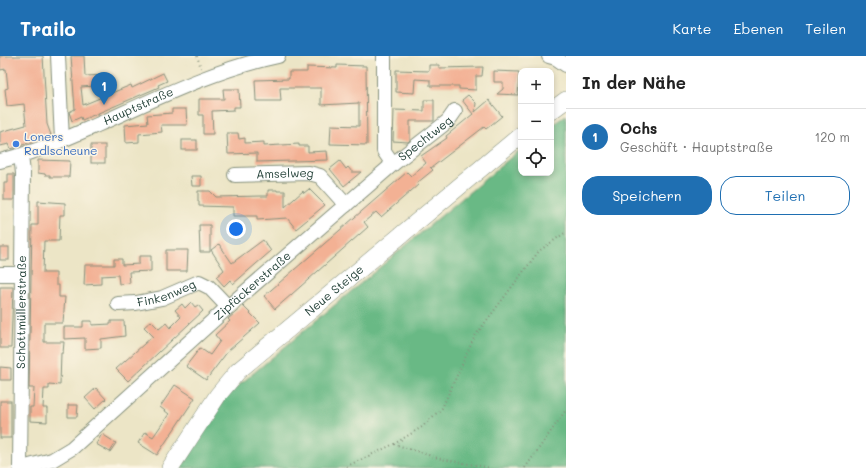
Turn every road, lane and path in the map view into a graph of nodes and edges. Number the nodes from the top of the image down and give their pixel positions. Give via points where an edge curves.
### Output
1 (58, 56) edge
2 (197, 56) edge
3 (278, 56) edge
4 (384, 56) edge
5 (549, 56) edge
6 (566, 65) edge
7 (202, 72) dead end
8 (566, 100) edge
9 (554, 109) edge
10 (455, 111) dead end
11 (518, 138) edge
12 (62, 140) junction
13 (21, 156) junction
14 (0, 161) edge
15 (393, 164) junction
16 (235, 175) dead end
17 (346, 205) junction
18 (566, 232) edge
19 (0, 274) edge
20 (22, 274) junction
21 (118, 304) dead end
22 (228, 307) junction
23 (566, 410) edge
24 (394, 444) junction
25 (21, 468) edge
26 (170, 468) edge
27 (342, 468) edge
28 (491, 468) edge
29 (525, 468) edge

1 - 12 street
2 - 7 path
3 - 12 street, Hauptstraße via 262,59 204,80
4 - 15 street via 384,151
5 - 6 street
8 - 9 main road
10 - 15 street, Spechtweg via 448,121
11 - 26 main road, Neue Steige via 238,371 218,395
12 - 13 street, Hauptstraße
13 - 14 street, Hauptstraße
13 - 20 street, Schottmüllerstraße
15 - 17 street, Zipfäckerstraße
16 - 17 street, Amselweg via 310,173 320,176
17 - 22 street, Zipfäckerstraße
18 - 24 path via 539,251 475,336 442,408 422,427
19 - 20 street
20 - 25 street, Schottmüllerstraße
21 - 22 street, Finkenweg via 162,298 199,282 209,287
22 - 25 street, Zipfäckerstraße via 72,448 52,460
23 - 29 path
24 - 27 path
24 - 28 path via 441,459

